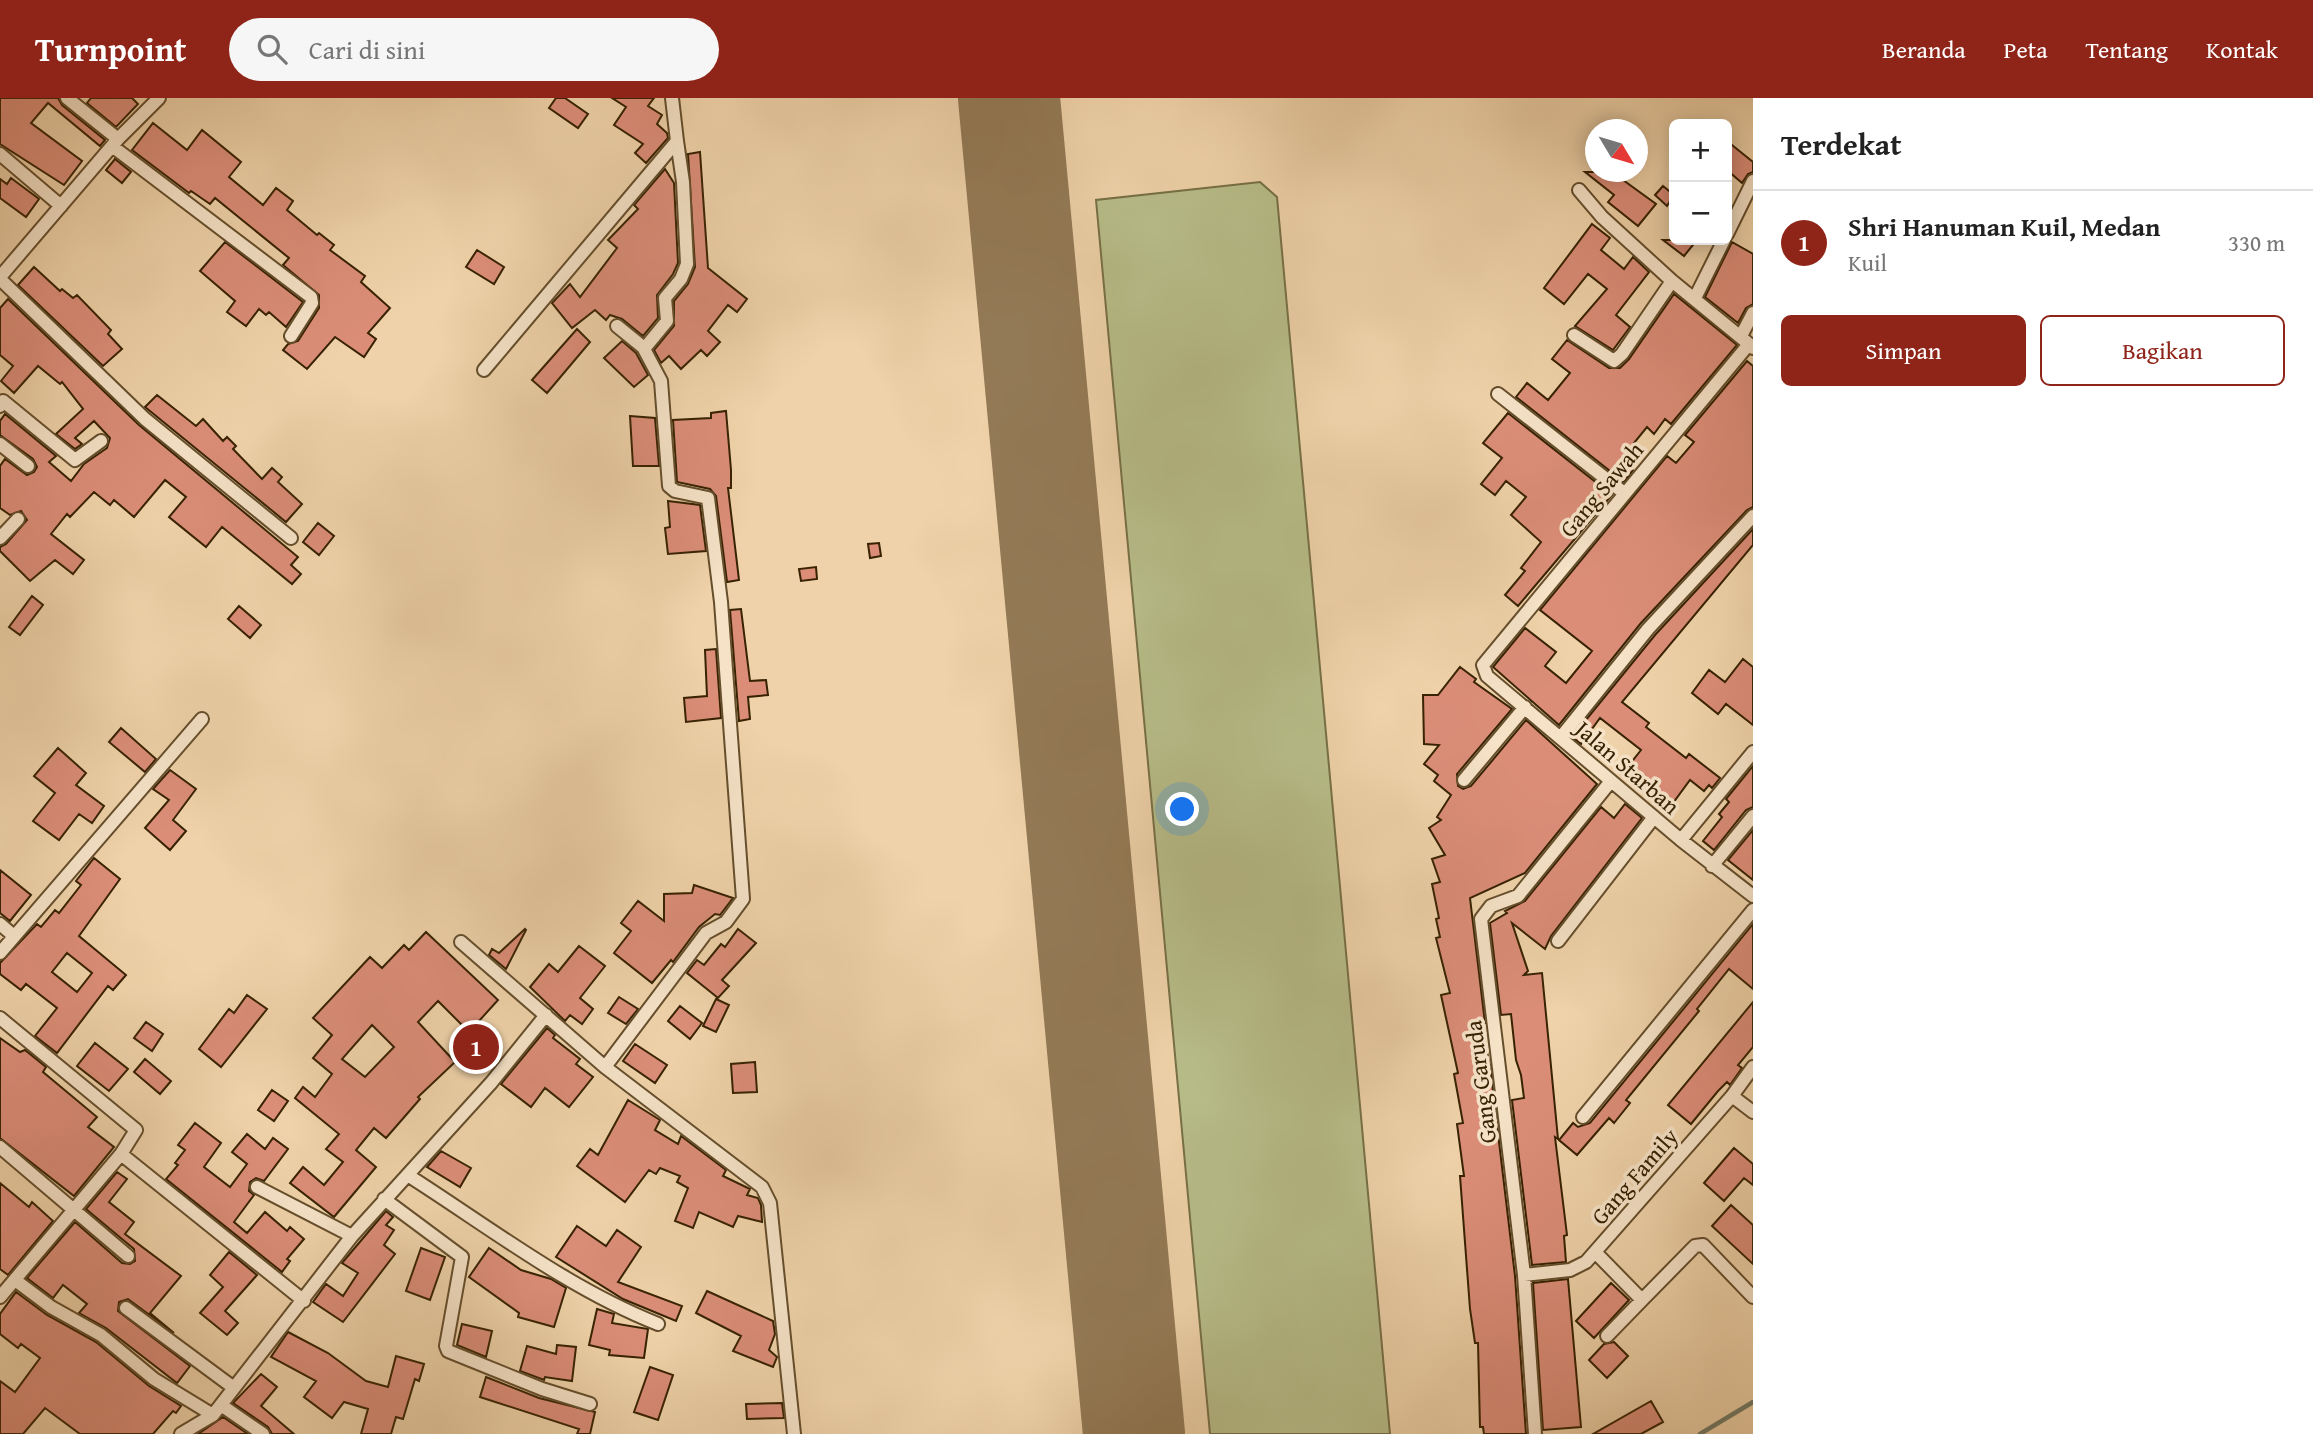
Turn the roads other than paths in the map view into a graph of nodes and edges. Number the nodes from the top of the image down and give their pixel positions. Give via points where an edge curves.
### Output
1 (67, 98) edge
2 (159, 98) edge
3 (672, 98) edge
4 (677, 141) junction
5 (115, 143) junction
6 (0, 154) edge
7 (1753, 181) edge
8 (1579, 190) dead end
9 (61, 206) junction
10 (1732, 224) edge
11 (1722, 245) edge
12 (0, 278) edge
13 (1672, 281) junction
14 (1695, 298) junction
15 (1753, 313) edge
16 (617, 326) dead end
17 (1574, 335) dead end
18 (290, 337) dead end
19 (1748, 343) edge
20 (644, 348) junction
21 (484, 370) dead end
22 (1499, 394) dead end
23 (1, 399) edge
24 (101, 441) dead end
25 (0, 444) edge
26 (28, 466) dead end
27 (1625, 493) junction
28 (1753, 516) edge
29 (18, 519) dead end
30 (0, 538) edge
31 (291, 538) dead end
32 (1483, 665) joint
33 (1525, 707) junction
34 (202, 719) dead end
35 (1561, 737) junction
36 (1753, 752) edge
37 (1464, 780) dead end
38 (1611, 781) junction
39 (1753, 816) edge
40 (1654, 817) junction
41 (1681, 840) junction
42 (1712, 866) junction
43 (1753, 896) edge
44 (1753, 910) edge
45 (0, 924) edge
46 (15, 936) junction
47 (461, 942) dead end
48 (1558, 942) dead end
49 (0, 953) edge
50 (546, 1015) junction
51 (0, 1018) edge
52 (605, 1067) junction
53 (1753, 1067) edge
54 (1732, 1096) junction
55 (1753, 1112) edge
56 (1583, 1117) dead end
57 (0, 1147) edge
58 (121, 1154) junction
59 (409, 1176) junction
60 (257, 1187) dead end
61 (384, 1199) junction
62 (73, 1211) junction
63 (352, 1236) junction
64 (1596, 1252) junction
65 (128, 1256) dead end
66 (1524, 1275) junction
67 (15, 1280) junction
68 (2, 1291) edge
69 (1753, 1297) edge
70 (1642, 1300) junction
71 (304, 1301) junction
72 (126, 1308) dead end
73 (658, 1324) dead end
74 (1607, 1336) dead end
75 (234, 1388) junction
76 (590, 1404) dead end
77 (217, 1410) junction
78 (181, 1434) edge
79 (263, 1434) edge
80 (794, 1434) edge
81 (1535, 1434) edge

1 - 5 street
2 - 5 street
3 - 4 street
4 - 20 street via 686,271 666,298 667,321
4 - 21 street
5 - 9 street
5 - 18 street via 311,297 312,303
6 - 9 street
7 - 10 street
8 - 13 street
9 - 12 street
11 - 14 street
12 - 31 street via 145,419
13 - 14 street
13 - 17 street via 1614,361
14 - 19 street
15 - 19 street, Gang Sawah
16 - 20 street
19 - 27 street, Gang Sawah
20 - 52 street via 661,381 669,486 708,498 744,885 737,911 706,933
22 - 27 street
23 - 24 street via 75,460
25 - 26 street
27 - 32 street, Gang Sawah
28 - 35 street via 1648,629
29 - 30 street
32 - 33 street, Jalan Starban via 1487,676
33 - 35 street, Jalan Starban
33 - 37 street
34 - 46 street
35 - 38 street, Jalan Starban
36 - 41 street
38 - 40 street, Jalan Starban
38 - 66 street, Gang Garuda via 1518,895 1491,906 1481,919
39 - 42 street
40 - 41 street, Jalan Starban
40 - 48 street
41 - 42 street, Jalan Starban
42 - 43 street, Jalan Starban
44 - 56 street
45 - 46 street
46 - 49 street
47 - 50 street
50 - 52 street
50 - 59 street
51 - 58 street via 136,1130
52 - 80 street via 767,1193
53 - 54 street, Gang Family
54 - 55 street
54 - 64 street, Gang Family
57 - 62 street
58 - 62 street
58 - 71 street
59 - 61 street
59 - 73 street via 581,1286
60 - 63 street
61 - 63 street
61 - 76 street via 462,1257 448,1350
62 - 65 street
62 - 67 street
63 - 71 street
64 - 66 street, Gang Family via 1570,1270
64 - 70 street
66 - 81 street, Gang Garuda
67 - 68 street
67 - 77 street via 51,1307 102,1335 154,1379
69 - 70 street via 1712,1250 1699,1245
70 - 74 street
71 - 75 street
72 - 75 street
75 - 77 street
77 - 78 street
77 - 79 street

